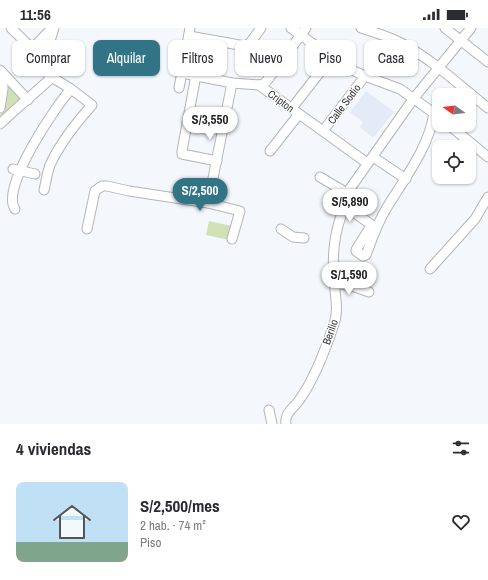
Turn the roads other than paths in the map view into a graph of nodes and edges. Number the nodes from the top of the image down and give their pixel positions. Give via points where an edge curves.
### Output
1 (10, 28) edge
2 (53, 28) edge
3 (261, 28) edge
4 (291, 28) edge
5 (361, 28) edge
6 (445, 28) edge
7 (471, 28) edge
8 (190, 32) edge
9 (304, 32) edge
10 (23, 40) edge
11 (41, 40) edge
12 (50, 40) edge
13 (312, 40) edge
14 (462, 40) junction
15 (488, 62) edge
16 (439, 69) junction
17 (1, 71) edge
18 (356, 72) edge
19 (50, 76) joint
20 (181, 76) edge
21 (196, 76) edge
22 (200, 76) edge
23 (319, 76) edge
24 (364, 76) junction
25 (232, 83) junction
26 (259, 85) junction
27 (179, 88) dead end
28 (71, 89) junction
29 (414, 98) junction
30 (28, 100) junction
31 (0, 108) edge
32 (488, 108) edge
33 (296, 111) junction
34 (432, 111) edge
35 (0, 124) edge
36 (432, 127) edge
37 (323, 131) junction
38 (458, 132) edge
39 (270, 152) dead end
40 (488, 157) edge
41 (370, 160) junction
42 (217, 161) junction
43 (13, 169) junction
44 (35, 174) dead end
45 (320, 177) dead end
46 (406, 180) junction
47 (44, 190) dead end
48 (488, 197) edge
49 (342, 199) junction
50 (208, 203) junction
51 (16, 209) dead end
52 (87, 229) dead end
53 (281, 229) dead end
54 (304, 238) dead end
55 (232, 239) dead end
56 (430, 269) dead end
57 (334, 283) junction
58 (369, 292) dead end
59 (270, 410) dead end
60 (272, 424) edge
61 (286, 424) edge

1 - 10 street
2 - 11 street
2 - 12 street
3 - 8 street via 250,44 245,46
4 - 9 street
5 - 16 street via 398,42
6 - 14 street
7 - 14 street, Berilio
9 - 13 street
9 - 26 street via 269,78
14 - 15 street
14 - 16 street, Berilio
16 - 29 street, Berilio
16 - 32 street
17 - 30 street
17 - 31 street via 3,89
18 - 24 street
19 - 28 street
19 - 30 street
20 - 27 street
21 - 42 street via 182,154
22 - 25 street, Cripton
23 - 33 street
24 - 29 street via 391,85
24 - 37 street, Calle Sodio
25 - 26 street, Cripton
25 - 42 street
26 - 33 street, Cripton
28 - 43 street via 43,121
28 - 47 street via 92,105 54,156
29 - 34 street
29 - 41 street, Berilio
30 - 35 street
33 - 37 street, Cripton
33 - 39 street
36 - 46 street
37 - 41 street, Cripton
38 - 40 street
41 - 46 street, Cripton
41 - 49 street, Berilio
42 - 50 street
43 - 44 street
43 - 51 street via 7,185 7,194
45 - 49 street
46 - 49 street via 373,227
48 - 56 street via 475,219
49 - 57 street, Berilio via 335,234
50 - 52 street via 102,186 95,191
50 - 55 street via 240,211
53 - 54 street via 293,237
57 - 58 street
57 - 61 street, Berilio via 334,322 307,388 287,414
59 - 60 street

